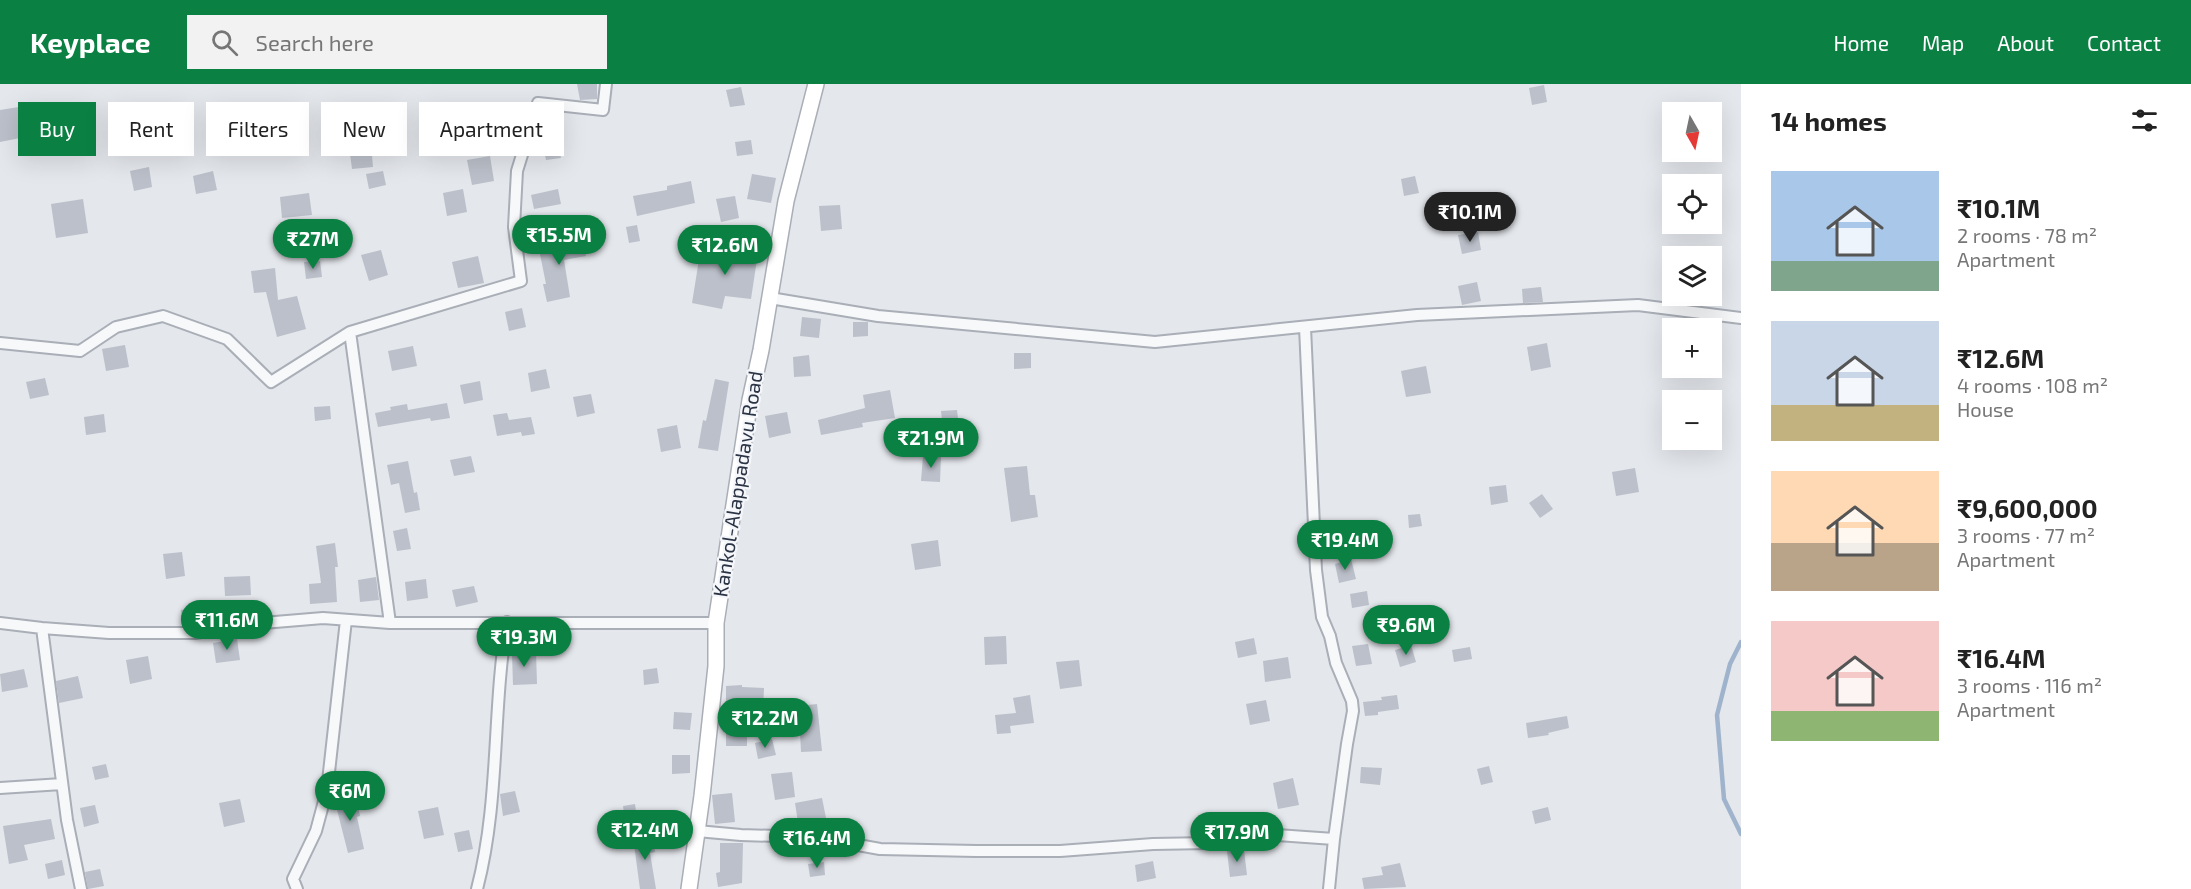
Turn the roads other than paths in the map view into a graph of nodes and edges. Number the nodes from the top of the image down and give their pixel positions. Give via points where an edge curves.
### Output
1 (606, 84) edge
2 (816, 84) edge
3 (770, 298) junction
4 (1741, 318) edge
5 (1305, 327) junction
6 (350, 332) junction
7 (0, 343) edge
8 (346, 620) junction
9 (507, 622) junction
10 (0, 623) edge
11 (390, 623) junction
12 (716, 623) junction
13 (42, 628) junction
14 (62, 784) junction
15 (0, 788) edge
16 (697, 831) junction
17 (1334, 839) junction
18 (81, 889) edge
19 (297, 889) edge
20 (477, 889) edge
21 (689, 889) edge
22 (1329, 889) edge

1 - 6 street via 603,110 538,103 517,171 514,227 520,281
2 - 3 main road, Kankol-Alappadavu Road via 786,201
3 - 5 street via 878,316 1155,342
3 - 12 main road, Kankol-Alappadavu Road via 750,400
4 - 5 street via 1638,305 1417,315
5 - 17 street via 1316,570 1322,616 1353,711
6 - 7 street via 271,382 226,339 163,316 116,327 80,351
6 - 11 street
8 - 11 street
8 - 13 street via 273,622 195,633
8 - 19 street via 327,790 316,831 293,879
9 - 11 street
9 - 12 street
9 - 20 street via 500,659 496,753
10 - 13 street
12 - 16 main road, Kankol-Alappadavu Road via 716,666
13 - 14 street
14 - 15 street
14 - 18 street
16 - 17 street via 814,837 880,849 976,851 1210,843 1263,834
16 - 21 main road, Kankol-Alappadavu Road
17 - 22 street

